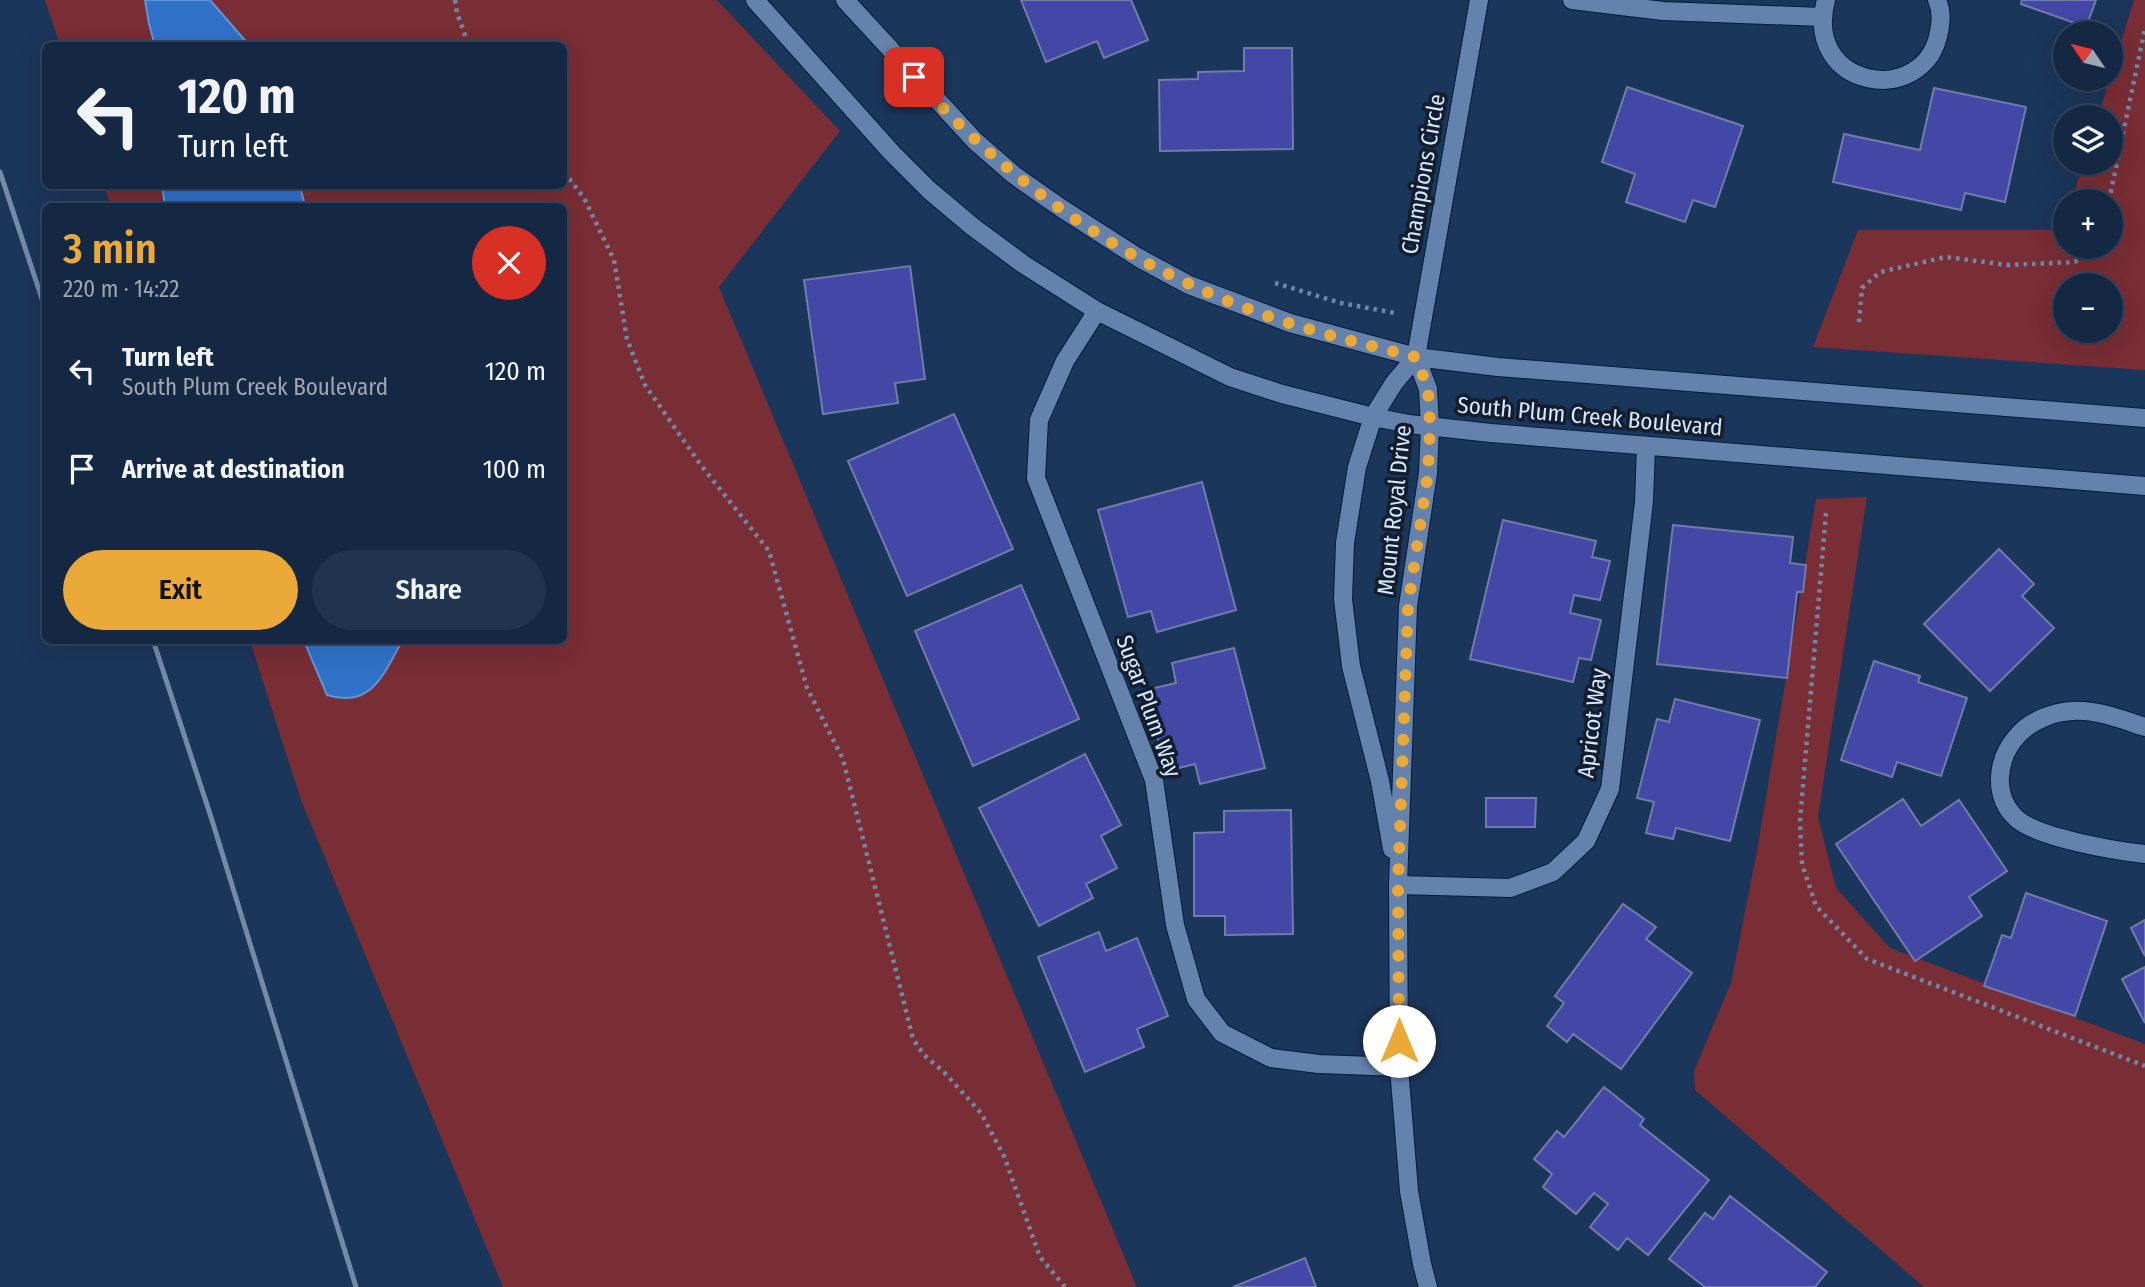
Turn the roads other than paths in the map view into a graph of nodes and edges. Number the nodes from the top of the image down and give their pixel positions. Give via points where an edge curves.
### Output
1 (755, 0) edge
2 (845, 0) edge
3 (1479, 0) edge
4 (1572, 0) edge
5 (1937, 0) edge
6 (1824, 8) edge
7 (1097, 310) junction
8 (1416, 357) junction
9 (1373, 417) junction
10 (2145, 418) edge
11 (1430, 426) junction
12 (1646, 446) junction
13 (2145, 486) edge
14 (2145, 727) edge
15 (2145, 854) edge
16 (1398, 886) junction
17 (1399, 1066) junction
18 (1429, 1287) edge

1 - 7 street, South Plum Creek Boulevard via 929,190 1023,264
2 - 8 street, South Plum Creek Boulevard via 975,141 1014,175 1099,234 1189,285 1235,304
3 - 8 street, Champions Circle
4 - 6 street via 1663,11
5 - 6 street via 1938,40 1928,59 1912,72 1889,80 1868,79 1833,57 1824,38
7 - 9 street, South Plum Creek Boulevard via 1230,377
7 - 17 street, Sugar Plum Way via 1065,361 1039,420 1036,478 1154,780 1175,925 1196,999 1222,1033 1271,1058 1319,1065
8 - 9 street, Mount Royal Drive
8 - 10 street, South Plum Creek Boulevard
8 - 11 street, Mount Royal Drive via 1428,389
9 - 11 street, South Plum Creek Boulevard
9 - 16 street, Mount Royal Drive via 1355,480 1345,543 1343,599 1351,666 1380,781
11 - 12 street, South Plum Creek Boulevard
11 - 16 street, Mount Royal Drive via 1428,473 1408,606
12 - 13 street, South Plum Creek Boulevard
12 - 16 street, Apricot Way via 1644,502 1610,789 1586,841 1553,872 1510,888
14 - 15 street via 2074,710 2043,717 2019,734 2004,757 1998,783 2004,803 2018,820 2038,831
16 - 17 street, Mount Royal Drive
17 - 18 street, Mount Royal Drive via 1409,1191

